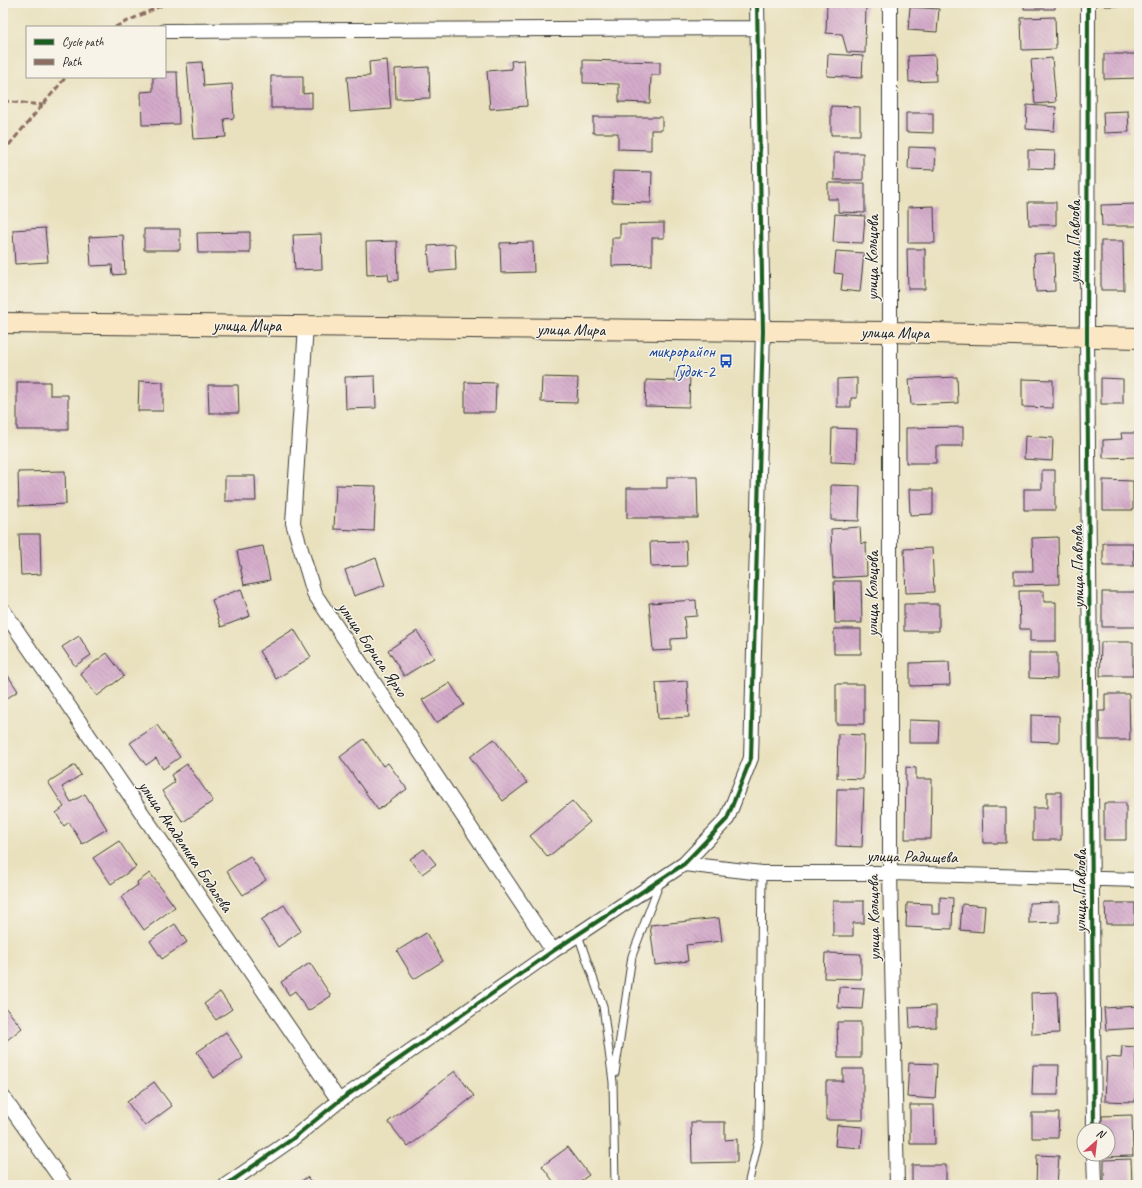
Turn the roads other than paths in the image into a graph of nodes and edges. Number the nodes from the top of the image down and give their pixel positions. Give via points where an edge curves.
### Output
1 (757, 3) edge
2 (890, 3) edge
3 (1088, 3) edge
4 (757, 28) junction
5 (166, 31) edge
6 (3, 323) edge
7 (306, 326) junction
8 (763, 332) junction
9 (890, 332) junction
10 (1087, 337) junction
11 (1139, 338) edge
12 (3, 610) edge
13 (684, 864) junction
14 (762, 873) junction
15 (890, 873) junction
16 (1092, 879) junction
17 (661, 880) junction
18 (1139, 880) edge
19 (578, 935) junction
20 (553, 951) junction
21 (613, 1082) junction
22 (3, 1097) edge
23 (339, 1102) junction
24 (1094, 1122) edge
25 (1094, 1162) edge
26 (65, 1185) edge
27 (226, 1185) edge
28 (615, 1185) edge
29 (748, 1185) edge
30 (897, 1185) edge
31 (1095, 1185) edge

1 - 4 street
2 - 9 street, улица Кольцова
3 - 10 street, улица Павлова
4 - 5 street
4 - 8 street
6 - 7 main road, улица Мира
7 - 8 main road, улица Мира
7 - 20 street, улица Бориса Ярхо via 293,523 314,593
8 - 9 main road, улица Мира
8 - 13 street via 750,758 727,819
9 - 10 main road, улица Мира
9 - 15 street, улица Кольцова
10 - 11 main road, улица Мира
10 - 16 street, улица Павлова
12 - 23 street, улица Академика Бодалева
13 - 14 street, улица Радищева
13 - 17 street
14 - 15 street, улица Радищева
14 - 29 lane via 759,1138
15 - 16 street, улица Радищева
15 - 30 street, улица Кольцова
16 - 18 street, улица Радищева
16 - 24 street, улица Павлова
17 - 19 street
17 - 21 lane via 632,956
19 - 20 street
19 - 21 lane via 603,1006
20 - 23 street
21 - 28 lane
22 - 26 street
23 - 27 street via 291,1140
25 - 31 street

